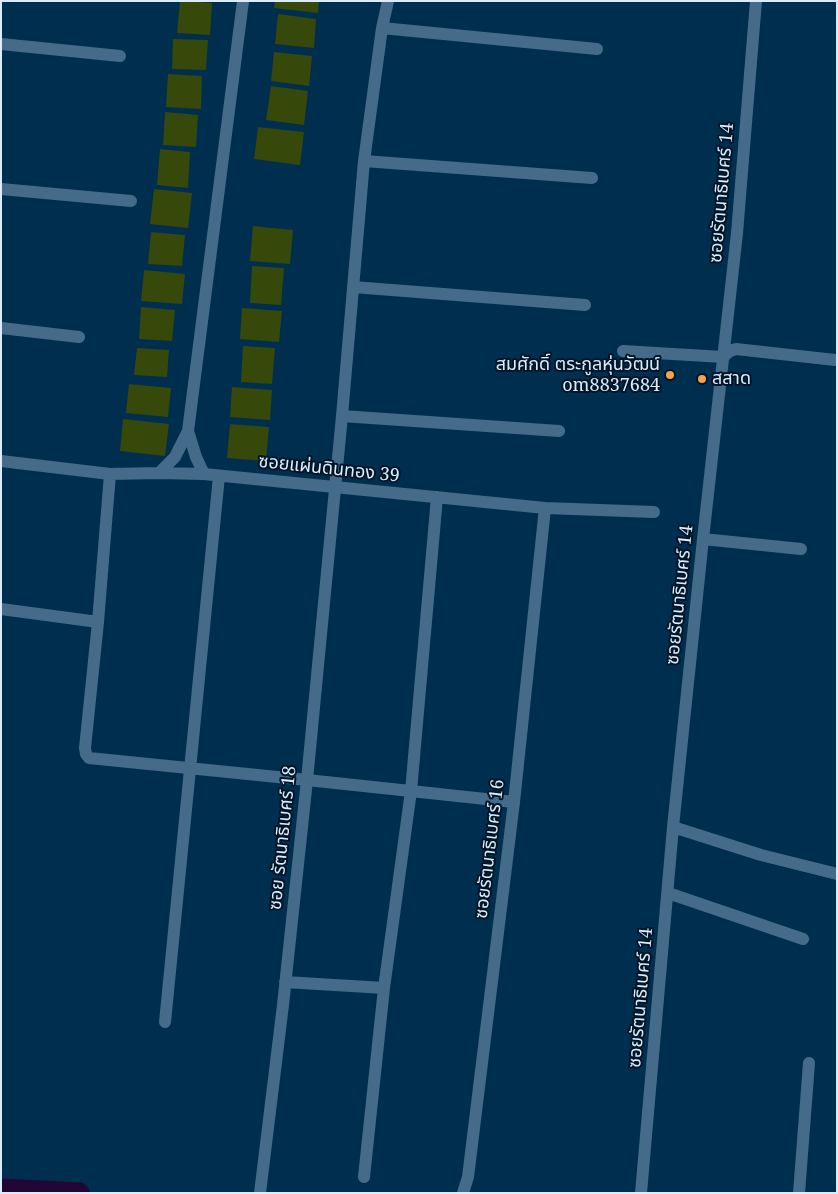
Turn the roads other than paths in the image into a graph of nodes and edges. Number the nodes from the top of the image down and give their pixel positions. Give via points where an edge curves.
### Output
1 (243, 1) edge
2 (388, 1) edge
3 (756, 1) edge
4 (382, 28) junction
5 (1, 44) edge
6 (598, 50) dead end
7 (120, 56) dead end
8 (364, 161) junction
9 (592, 178) dead end
10 (1, 189) edge
11 (131, 201) dead end
12 (353, 287) junction
13 (585, 305) dead end
14 (1, 328) edge
15 (79, 337) dead end
16 (623, 350) dead end
17 (722, 357) junction
18 (835, 360) dead end
19 (342, 416) junction
20 (188, 431) junction
21 (559, 431) dead end
22 (1, 461) edge
23 (159, 473) junction
24 (110, 474) junction
25 (204, 474) junction
26 (219, 476) junction
27 (335, 487) junction
28 (437, 497) junction
29 (544, 508) junction
30 (654, 512) dead end
31 (703, 539) junction
32 (802, 549) dead end
33 (1, 609) edge
34 (98, 622) junction
35 (190, 768) junction
36 (307, 780) junction
37 (411, 791) junction
38 (514, 802) junction
39 (674, 827) junction
40 (837, 874) edge
41 (668, 893) junction
42 (803, 938) dead end
43 (285, 982) junction
44 (384, 988) junction
45 (165, 1022) dead end
46 (809, 1063) dead end
47 (364, 1177) dead end
48 (260, 1187) edge
49 (464, 1193) edge
50 (641, 1193) edge
51 (799, 1193) edge

1 - 20 street
2 - 4 street, ซอย รัตนาธิเบศร์ 18
3 - 17 street, ซอยรัตนาธิเบศร์ 14 via 737,233
4 - 6 street
4 - 8 street, ซอย รัตนาธิเบศร์ 18
5 - 7 street
8 - 9 street
8 - 12 street, ซอย รัตนาธิเบศร์ 18
10 - 11 street
12 - 13 street
12 - 19 street, ซอย รัตนาธิเบศร์ 18
14 - 15 street
16 - 17 street
17 - 18 street via 736,348
17 - 31 street, ซอยรัตนาธิเบศร์ 14
19 - 21 street
19 - 27 street, ซอย รัตนาธิเบศร์ 18
20 - 23 street via 175,457
20 - 25 street
22 - 24 street, ซอยแผ่นดินทอง 39
23 - 24 street, ซอยแผ่นดินทอง 39
23 - 25 street, ซอยแผ่นดินทอง 39
24 - 34 street
25 - 26 street, ซอยแผ่นดินทอง 39
26 - 27 street, ซอยแผ่นดินทอง 39
26 - 35 street
27 - 28 street, ซอยแผ่นดินทอง 39
27 - 36 street, ซอย รัตนาธิเบศร์ 18
28 - 29 street, ซอยแผ่นดินทอง 39
28 - 37 street
29 - 30 street, ซอยแผ่นดินทอง 39
29 - 38 street, ซอยรัตนาธิเบศร์ 16
31 - 32 street
31 - 39 street, ซอยรัตนาธิเบศร์ 14
33 - 34 street
34 - 35 street via 86,754 89,758
35 - 36 street
35 - 45 street
36 - 37 street
36 - 43 street, ซอย รัตนาธิเบศร์ 18
37 - 38 street
37 - 44 street
38 - 49 street, ซอยรัตนาธิเบศร์ 16
39 - 40 street via 761,855
39 - 41 street, ซอยรัตนาธิเบศร์ 14
41 - 42 street
41 - 50 street, ซอยรัตนาธิเบศร์ 14
43 - 44 street
43 - 48 street, ซอย รัตนาธิเบศร์ 18
44 - 47 street
46 - 51 street

